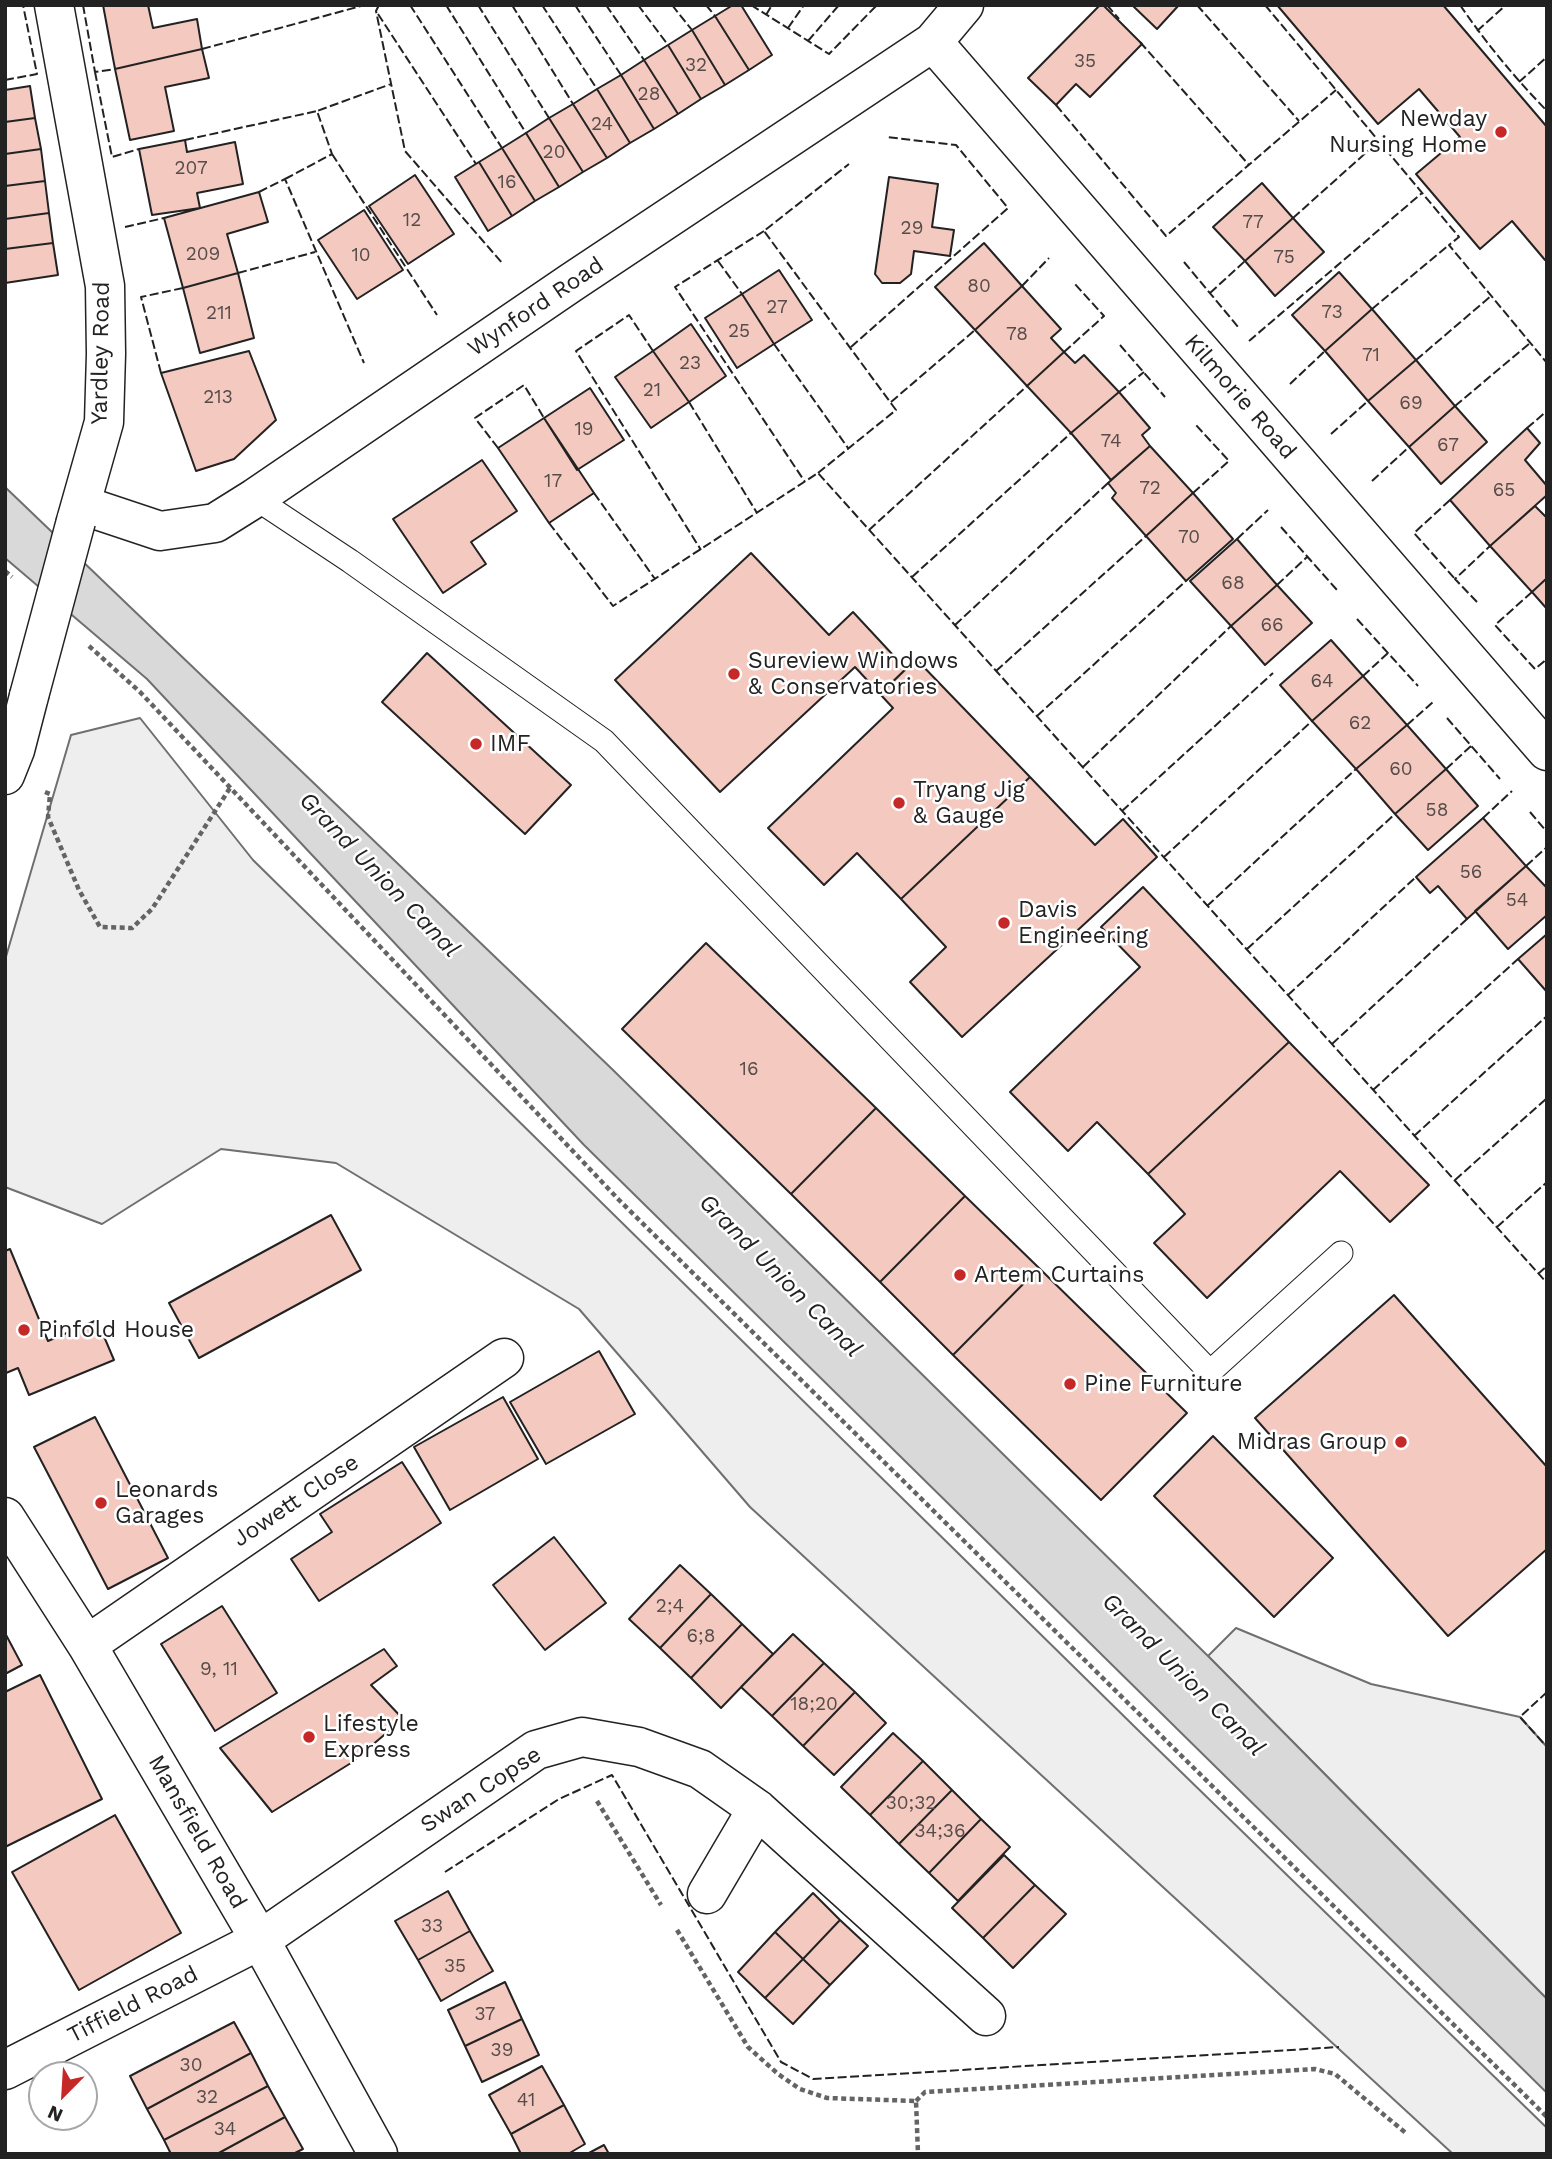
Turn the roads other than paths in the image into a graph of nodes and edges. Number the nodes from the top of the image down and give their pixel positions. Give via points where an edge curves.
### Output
1 (54, 5) edge
2 (964, 5) edge
3 (933, 42) junction
4 (255, 498) junction
5 (79, 513) junction
6 (1547, 751) edge
7 (16, 765) edge
8 (1340, 1253) dead end
9 (504, 1358) dead end
10 (5, 1517) edge
11 (87, 1645) junction
12 (757, 1809) junction
13 (707, 1894) dead end
14 (260, 1940) junction
15 (986, 2016) dead end
16 (5, 2070) edge
17 (378, 2154) edge

1 - 5 street, Yardley Road via 105,286 104,422
2 - 3 street, Wynford Road
3 - 4 street, Wynford Road
3 - 6 street, Kilmorie Road
4 - 5 street, Wynford Road via 215,523 160,531
4 - 8 lane via 604,740 1210,1371
5 - 7 street, Yardley Road, bridge via 29,696
9 - 11 street, Jowett Close
10 - 11 street, Mansfield Road
11 - 14 street, Mansfield Road
12 - 13 street
12 - 14 street, Swan Copse via 700,1769 639,1747 582,1737 536,1750
12 - 15 street, Swan Copse
14 - 16 street, Tiffield Road
14 - 17 street, Mansfield Road

